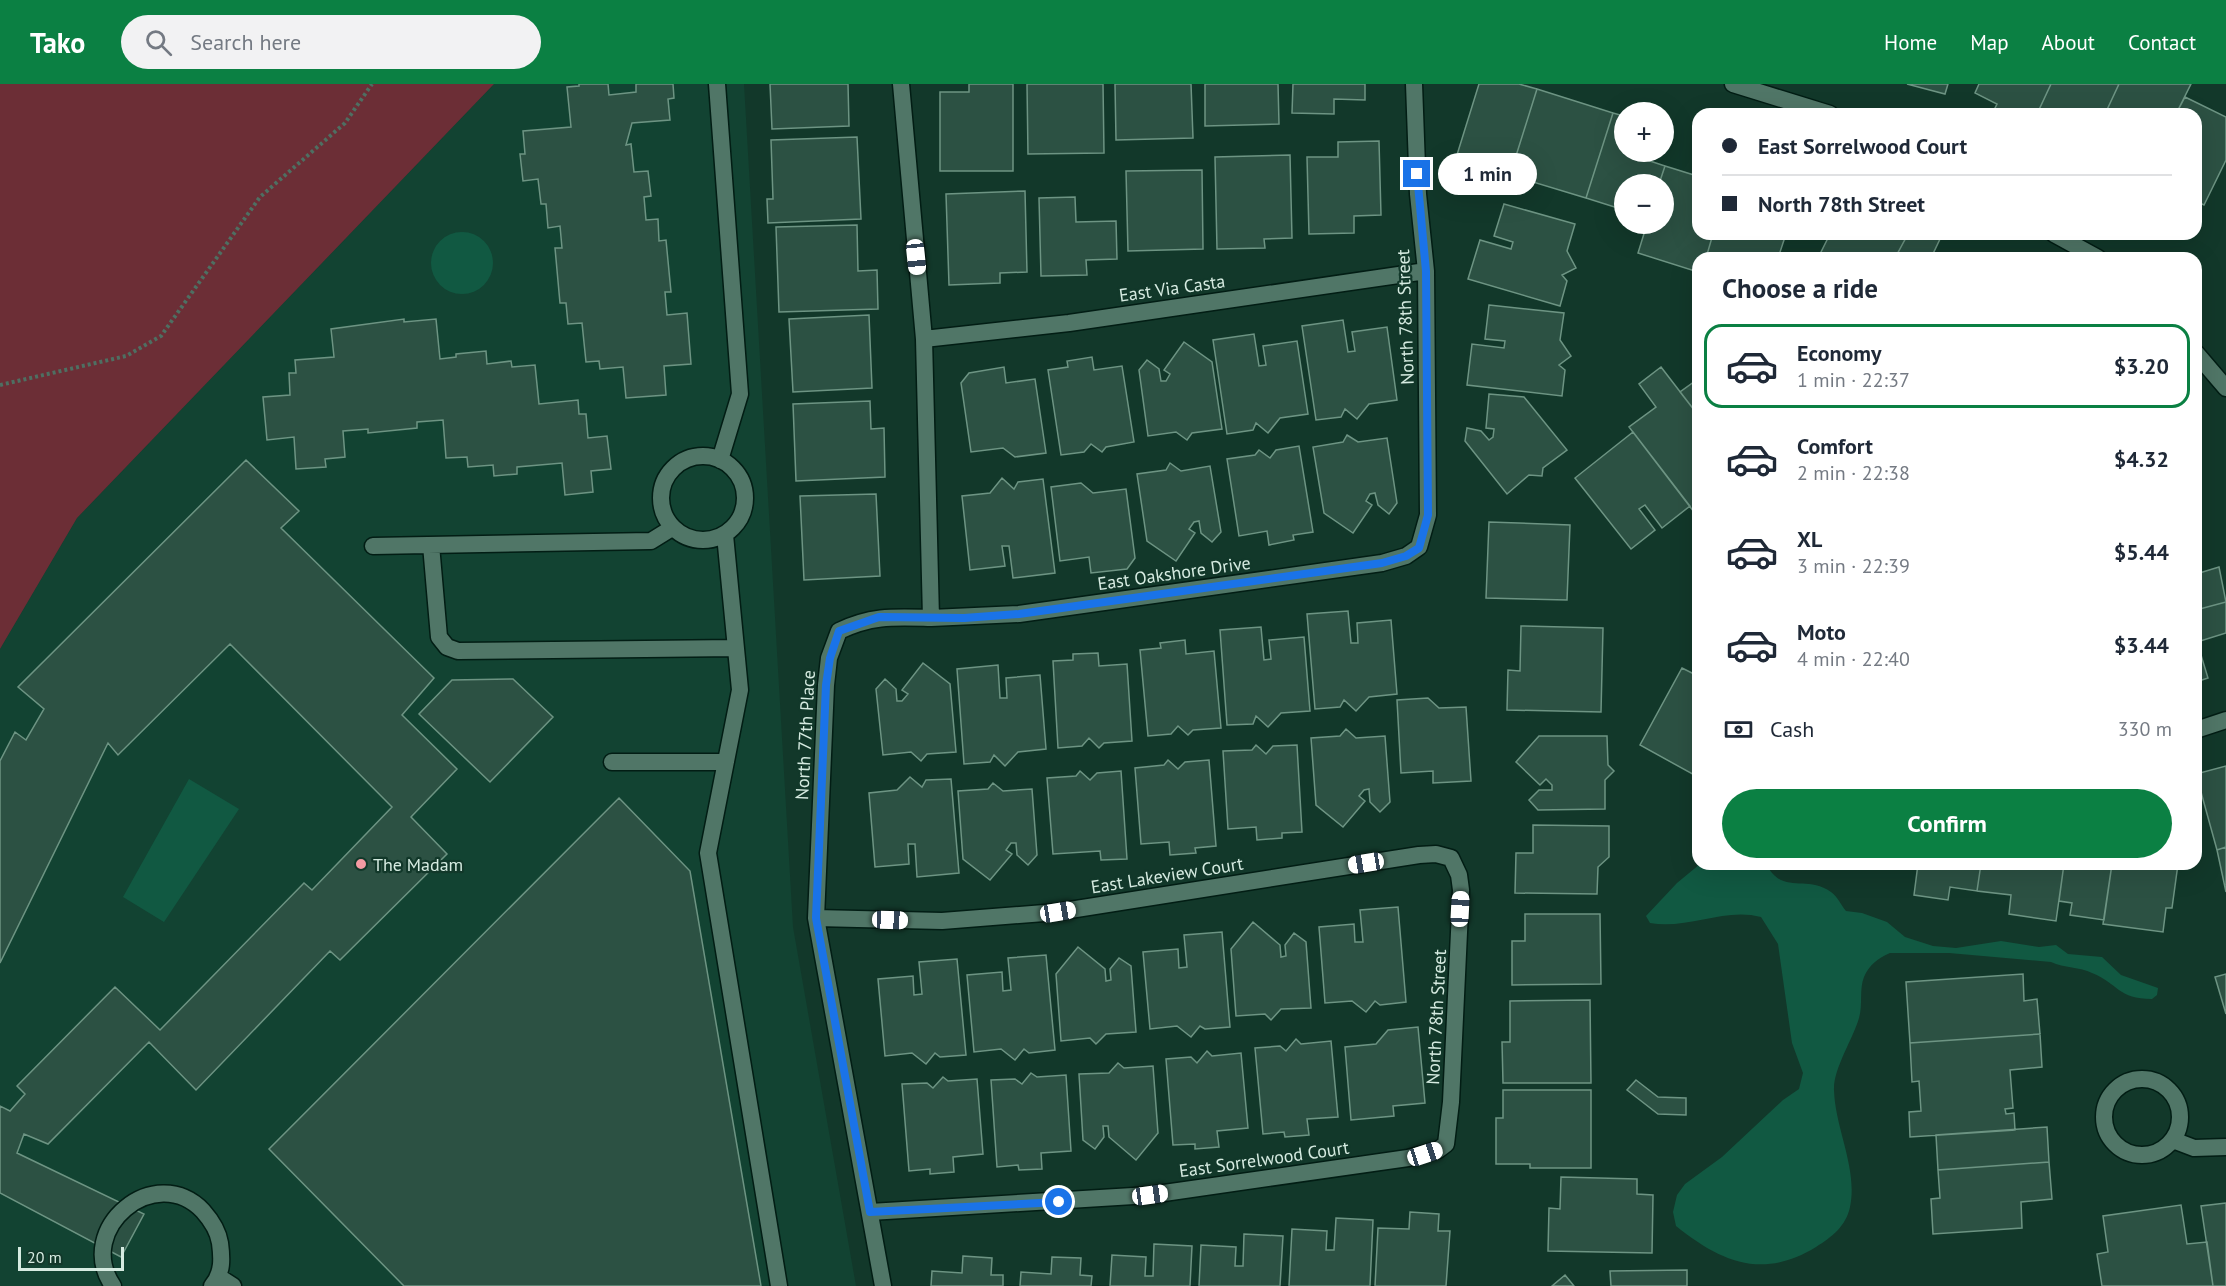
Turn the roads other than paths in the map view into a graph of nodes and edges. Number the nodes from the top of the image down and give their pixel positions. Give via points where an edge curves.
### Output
1 (717, 84) edge
2 (901, 84) edge
3 (1414, 84) edge
4 (1733, 84) edge
5 (1811, 108) edge
6 (2065, 240) edge
7 (2087, 252) edge
8 (1426, 271) junction
9 (924, 339) junction
10 (2202, 360) edge
11 (2226, 388) edge
12 (720, 460) junction
13 (672, 528) junction
14 (725, 535) junction
15 (431, 545) junction
16 (373, 546) dead end
17 (1419, 548) joint
18 (931, 618) junction
19 (736, 648) junction
20 (2226, 720) edge
21 (2202, 728) edge
22 (612, 762) dead end
23 (726, 762) junction
24 (1450, 858) joint
25 (816, 918) junction
26 (2173, 1140) junction
27 (1446, 1144) joint
28 (2226, 1147) edge
29 (870, 1212) junction
30 (222, 1283) edge
31 (112, 1286) edge
32 (779, 1286) edge
33 (883, 1286) edge

1 - 12 street via 740,394
2 - 9 street
3 - 8 street, North 78th Street via 1418,194
4 - 5 street
6 - 7 street
8 - 9 street, East Via Casta via 1069,323
8 - 17 street, North 78th Street via 1428,515
9 - 18 street
10 - 11 street
12 - 13 street via 689,458 667,475 660,502
12 - 14 street via 738,475 745,501 735,526
13 - 14 street via 697,540
13 - 15 street via 651,541
14 - 19 street
15 - 16 street
15 - 19 street via 439,637 447,647 458,651
17 - 18 street, East Oakshore Drive via 1382,563 1206,589 1019,614
18 - 25 street, North 77th Place via 879,617 856,623 839,631 833,645 826,685
19 - 23 street via 740,690
20 - 21 street
22 - 23 street
23 - 32 street via 708,853
24 - 25 street, East Lakeview Court via 1419,855 1058,912 942,921
24 - 27 street, North 78th Street via 1461,890
25 - 29 street, North 77th Place
26 - 26 street via 2180,1110 2167,1087 2155,1081 2131,1080 2111,1093 2103,1116 2104,1128 2118,1147 2130,1154 2143,1155 2156,1153
26 - 28 street via 2194,1148
27 - 29 street, East Sorrelwood Court via 1408,1158 1150,1195
29 - 33 street, North 77th Place
30 - 31 street via 219,1236 211,1219 198,1205 161,1194 142,1197 125,1206 112,1220 104,1238 102,1258

